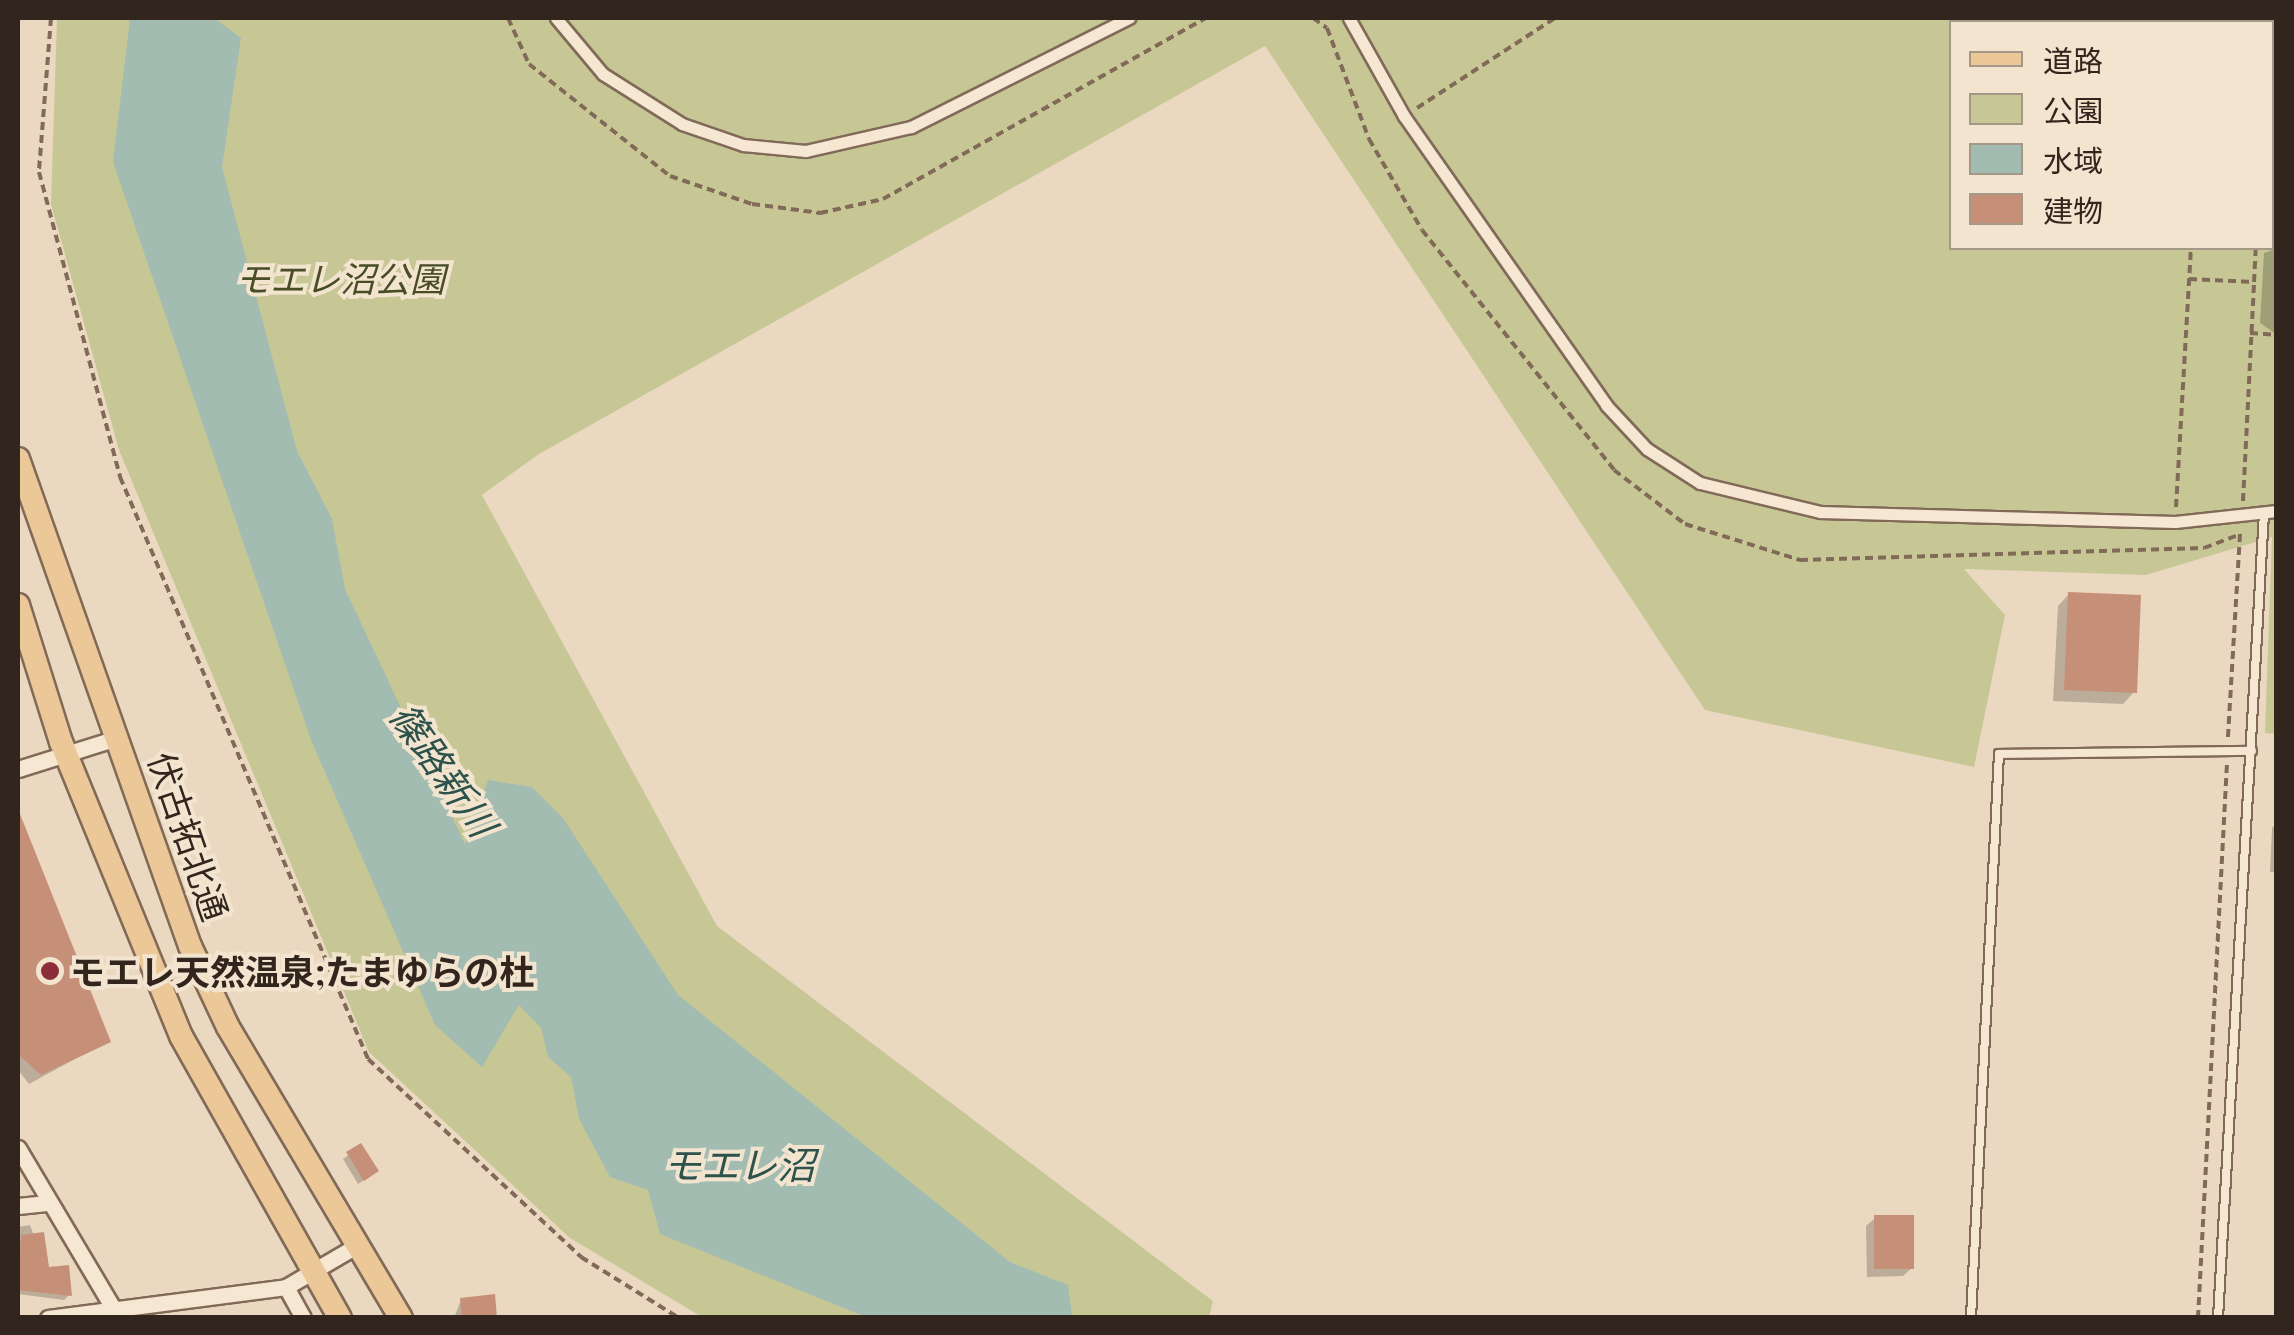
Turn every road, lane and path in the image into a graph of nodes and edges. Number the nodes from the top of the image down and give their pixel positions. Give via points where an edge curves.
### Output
1 (51, 18) edge
2 (556, 18) edge
3 (1129, 18) edge
4 (1313, 18) edge
5 (1349, 18) edge
6 (1555, 18) edge
7 (1404, 116) junction
8 (2191, 250) edge
9 (2256, 250) edge
10 (2190, 279) junction
11 (2254, 282) junction
12 (2250, 333) junction
13 (2276, 335) edge
14 (18, 459) edge
15 (2243, 502) dead end
16 (2270, 512) edge
17 (2175, 522) junction
18 (18, 605) edge
19 (117, 738) junction
20 (2252, 751) junction
21 (2227, 753) junction
22 (67, 754) junction
23 (18, 769) edge
24 (18, 1148) edge
25 (47, 1203) junction
26 (18, 1206) edge
27 (356, 1246) junction
28 (315, 1271) junction
29 (286, 1288) junction
30 (114, 1310) junction
31 (48, 1318) edge
32 (303, 1318) edge
33 (340, 1318) edge
34 (401, 1318) edge
35 (680, 1318) edge
36 (1972, 1318) edge
37 (2198, 1318) edge
38 (2218, 1318) edge

1 - 35 path via 39,172 120,477 368,1059 580,1257
2 - 3 street via 603,74 682,124 728,142 806,151 911,127
4 - 21 path via 1326,28 1369,139 1422,230 1614,470 1686,524 1800,560 2204,548 2240,534
5 - 7 street
6 - 7 path
7 - 17 street via 1606,405 1647,449 1700,483 1820,512
8 - 10 path
9 - 11 path
10 - 11 path
10 - 17 path
11 - 12 path
12 - 13 path
12 - 15 path
14 - 19 main road, 伏古拓北通
16 - 17 street
16 - 20 lane
18 - 22 main road
19 - 22 street
19 - 27 main road, 伏古拓北通 via 228,1027
20 - 21 lane
20 - 38 lane
21 - 36 lane via 1999,754
21 - 37 path
22 - 23 street
22 - 28 main road via 181,1036
24 - 25 street
25 - 26 street
25 - 30 street
27 - 28 street
27 - 34 main road, 伏古拓北通
28 - 29 street
28 - 33 main road
29 - 30 street
29 - 32 street
30 - 31 street

